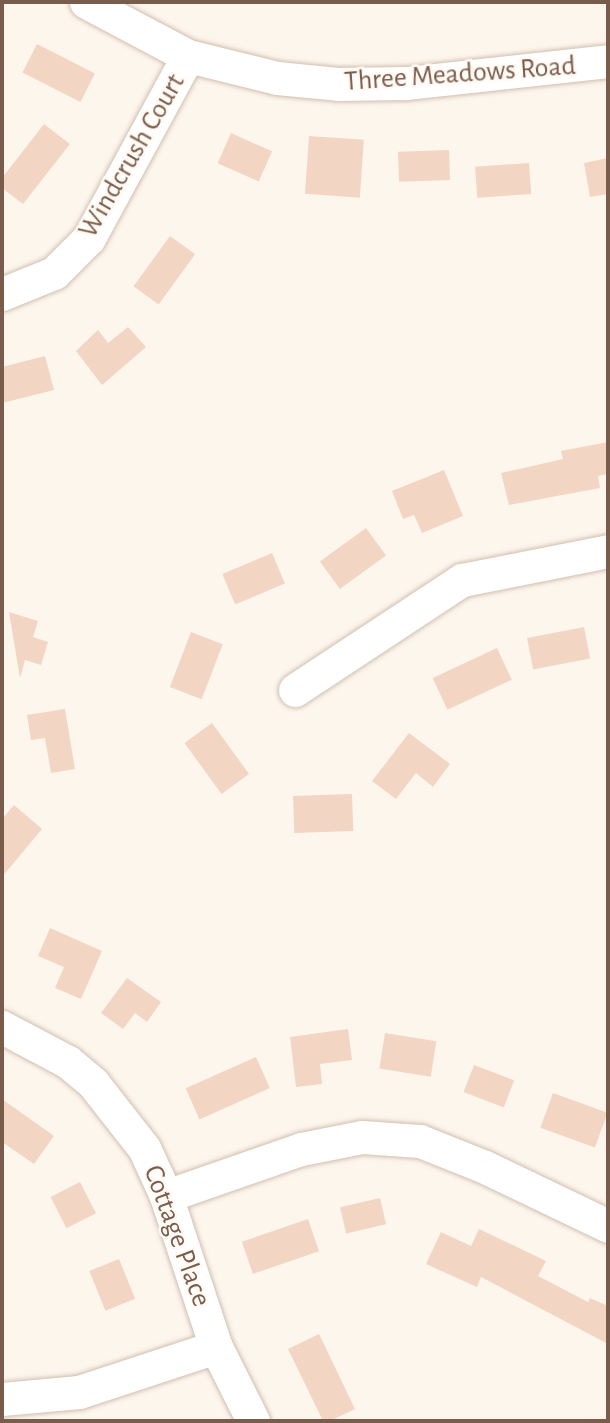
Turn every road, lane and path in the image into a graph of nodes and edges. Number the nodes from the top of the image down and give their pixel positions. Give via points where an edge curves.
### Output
1 (86, 2) edge
2 (188, 56) junction
3 (608, 61) edge
4 (2, 294) edge
5 (608, 551) edge
6 (295, 690) dead end
7 (2, 1027) edge
8 (166, 1196) junction
9 (608, 1226) edge
10 (216, 1348) junction
11 (2, 1399) edge
12 (253, 1421) edge

1 - 2 street, Three Meadows Road
2 - 3 street, Three Meadows Road via 277,78 338,84 529,73
2 - 4 street, Windcrush Court via 89,238 54,273
5 - 6 street via 462,580
7 - 8 street, Cottage Place via 36,1042 93,1083 144,1148
8 - 9 street via 301,1149 362,1137 420,1141
8 - 10 street, Cottage Place
10 - 11 street via 79,1392
10 - 12 street, Cottage Place

